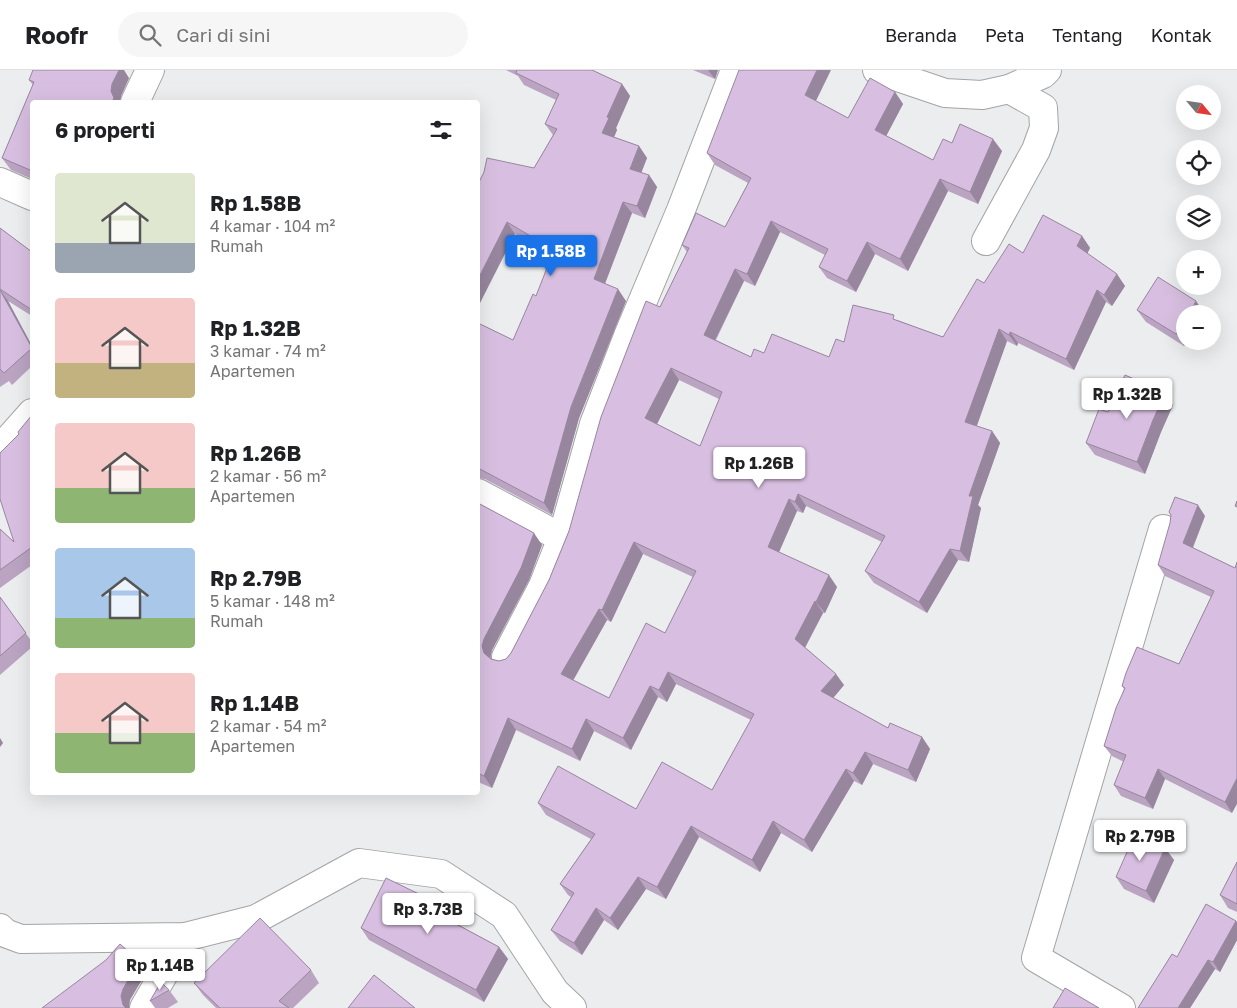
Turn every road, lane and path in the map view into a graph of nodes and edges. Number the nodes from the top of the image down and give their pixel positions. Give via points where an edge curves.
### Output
1 (150, 70) edge
2 (735, 70) edge
3 (877, 70) edge
4 (1047, 70) edge
5 (1009, 89) junction
6 (136, 100) edge
7 (0, 182) edge
8 (30, 195) edge
9 (986, 241) dead end
10 (30, 415) edge
11 (0, 449) edge
12 (480, 494) edge
13 (1163, 529) dead end
14 (562, 538) junction
15 (506, 657) edge
16 (0, 928) edge
17 (185, 937) junction
18 (555, 1003) edge
19 (144, 1008) edge
20 (1121, 1008) edge

1 - 6 street
2 - 14 street via 594,424
3 - 5 street via 944,93 982,95
4 - 5 street
5 - 9 street via 1043,108 1044,128 1036,150
7 - 8 street
10 - 11 street
12 - 14 street
13 - 20 street via 1036,958
14 - 15 street
16 - 17 street via 21,939
17 - 18 street via 256,919 360,863 441,874 504,915
17 - 19 street

